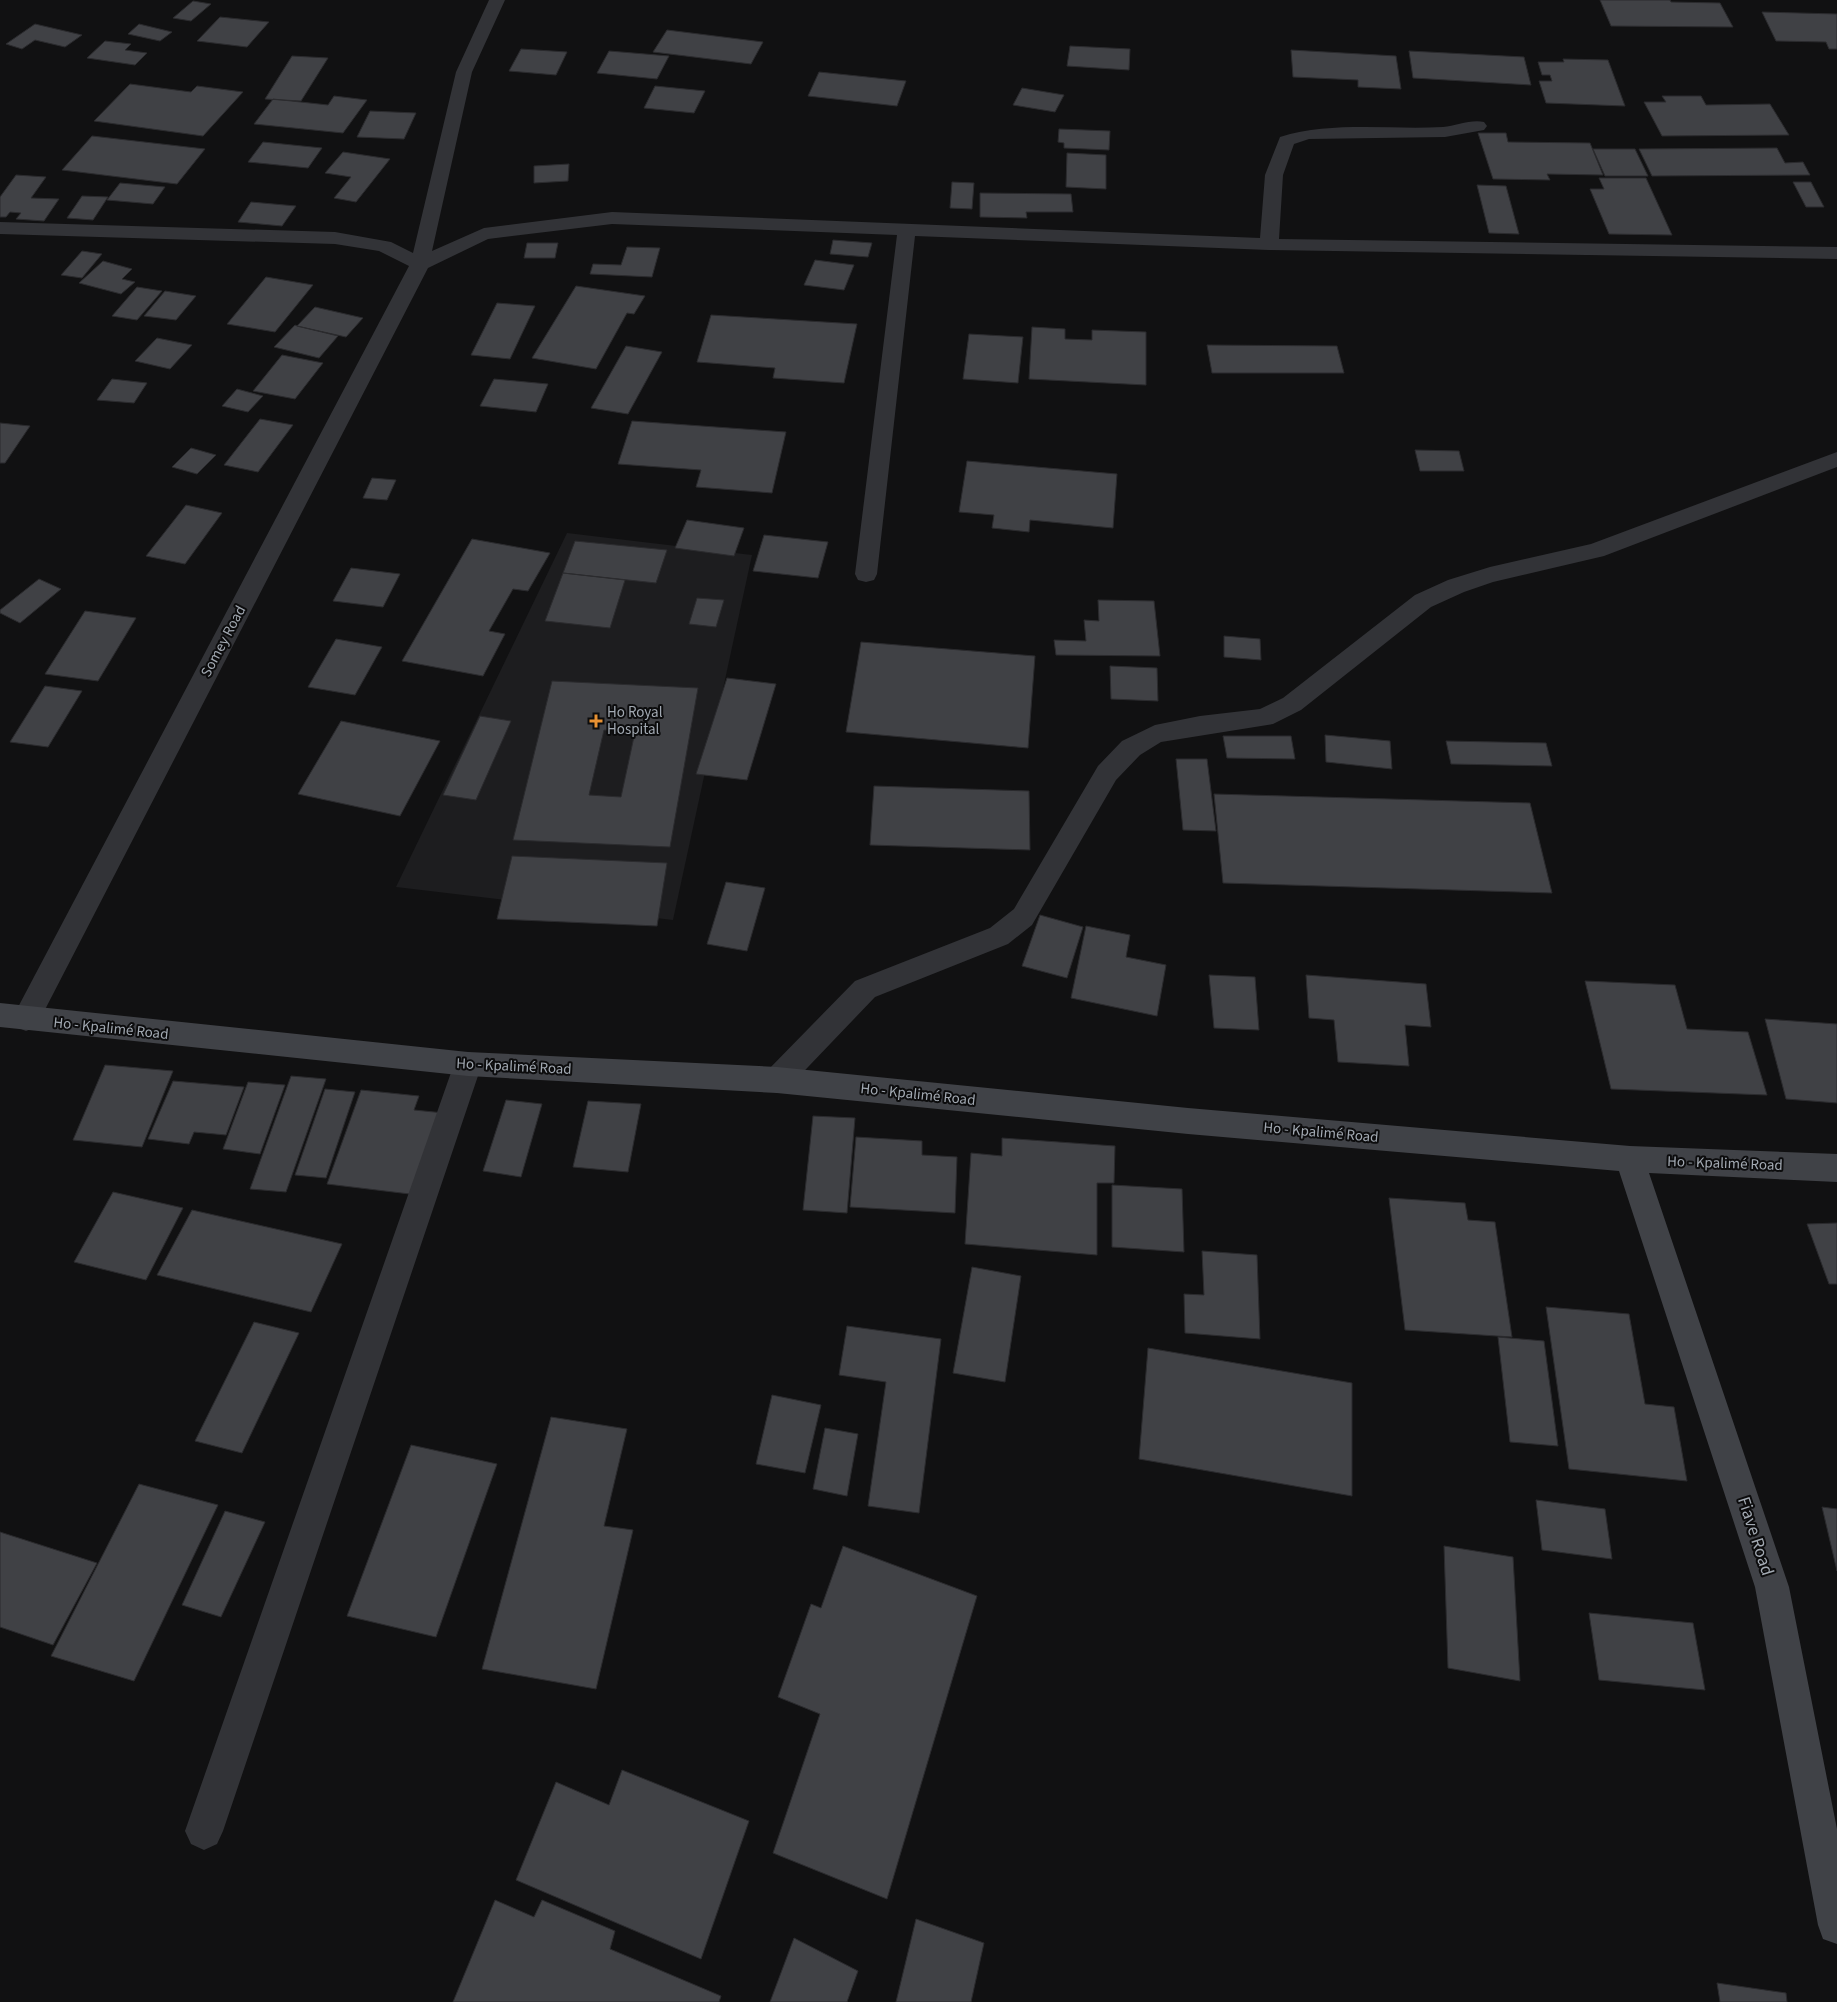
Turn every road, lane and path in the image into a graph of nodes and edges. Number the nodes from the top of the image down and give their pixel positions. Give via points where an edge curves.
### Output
1 (497, 0) edge
2 (1478, 126) dead end
3 (0, 228) edge
4 (907, 228) junction
5 (1270, 244) junction
6 (1837, 253) edge
7 (420, 264) junction
8 (1837, 459) edge
9 (866, 574) dead end
10 (13, 1017) edge
11 (468, 1064) junction
12 (777, 1080) junction
13 (1630, 1159) junction
14 (1837, 1168) edge
15 (204, 1831) dead end
16 (1837, 1925) edge

1 - 7 street, Somey Road via 464,72
2 - 5 street via 1445,132 1308,134 1286,141 1274,176
3 - 7 street via 335,238 384,246
4 - 5 street
4 - 7 street via 612,218 484,234
4 - 9 street
5 - 6 street
7 - 10 street, Somey Road
8 - 12 street via 1596,551 1456,586 1423,601 1292,704 1264,718 1155,734 1131,748 1107,773 1023,918 999,936 865,990
10 - 11 main road, Ho - Kpalimé Road
11 - 12 main road, Ho - Kpalimé Road
11 - 15 street
12 - 13 main road, Ho - Kpalimé Road via 1188,1121
13 - 14 main road, Ho - Kpalimé Road
13 - 16 main road, Fiave Road via 1772,1587

